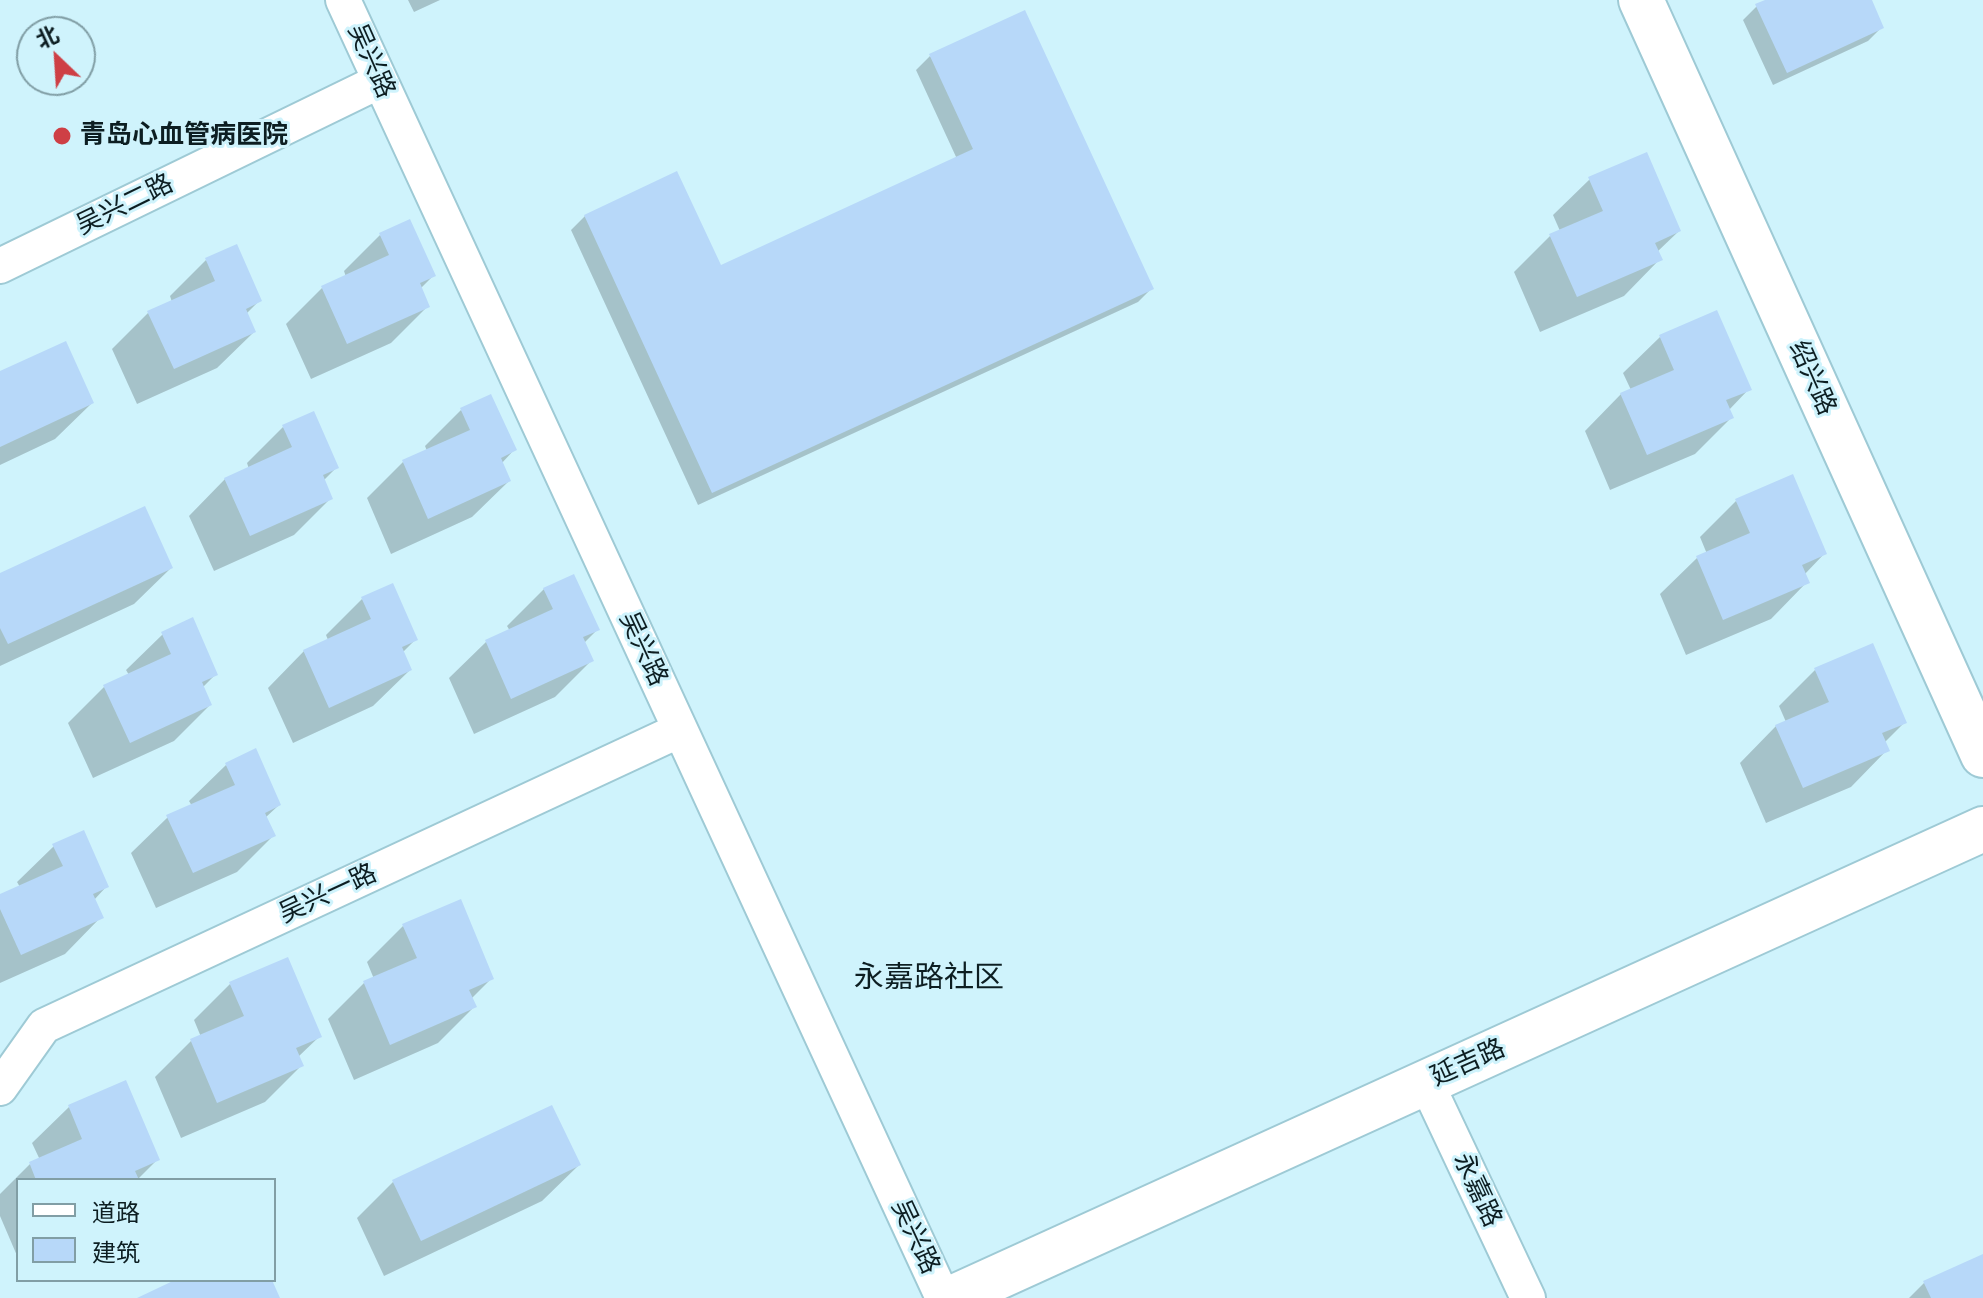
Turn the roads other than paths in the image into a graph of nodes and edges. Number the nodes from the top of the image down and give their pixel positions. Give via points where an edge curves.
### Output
1 (343, 0) edge
2 (1641, 0) edge
3 (380, 81) junction
4 (0, 266) edge
5 (680, 730) junction
6 (1983, 755) edge
7 (1983, 829) edge
8 (1426, 1082) junction
9 (0, 1088) edge
10 (943, 1298) edge
11 (952, 1298) edge
12 (1528, 1298) edge

1 - 3 street, 吴兴路
2 - 6 main road, 绍兴路
3 - 4 street, 吴兴二路
3 - 5 street, 吴兴路
5 - 9 street, 吴兴一路 via 44,1026
5 - 10 street, 吴兴路
7 - 8 main road, 延吉路
8 - 11 main road, 延吉路
8 - 12 street, 永嘉路

